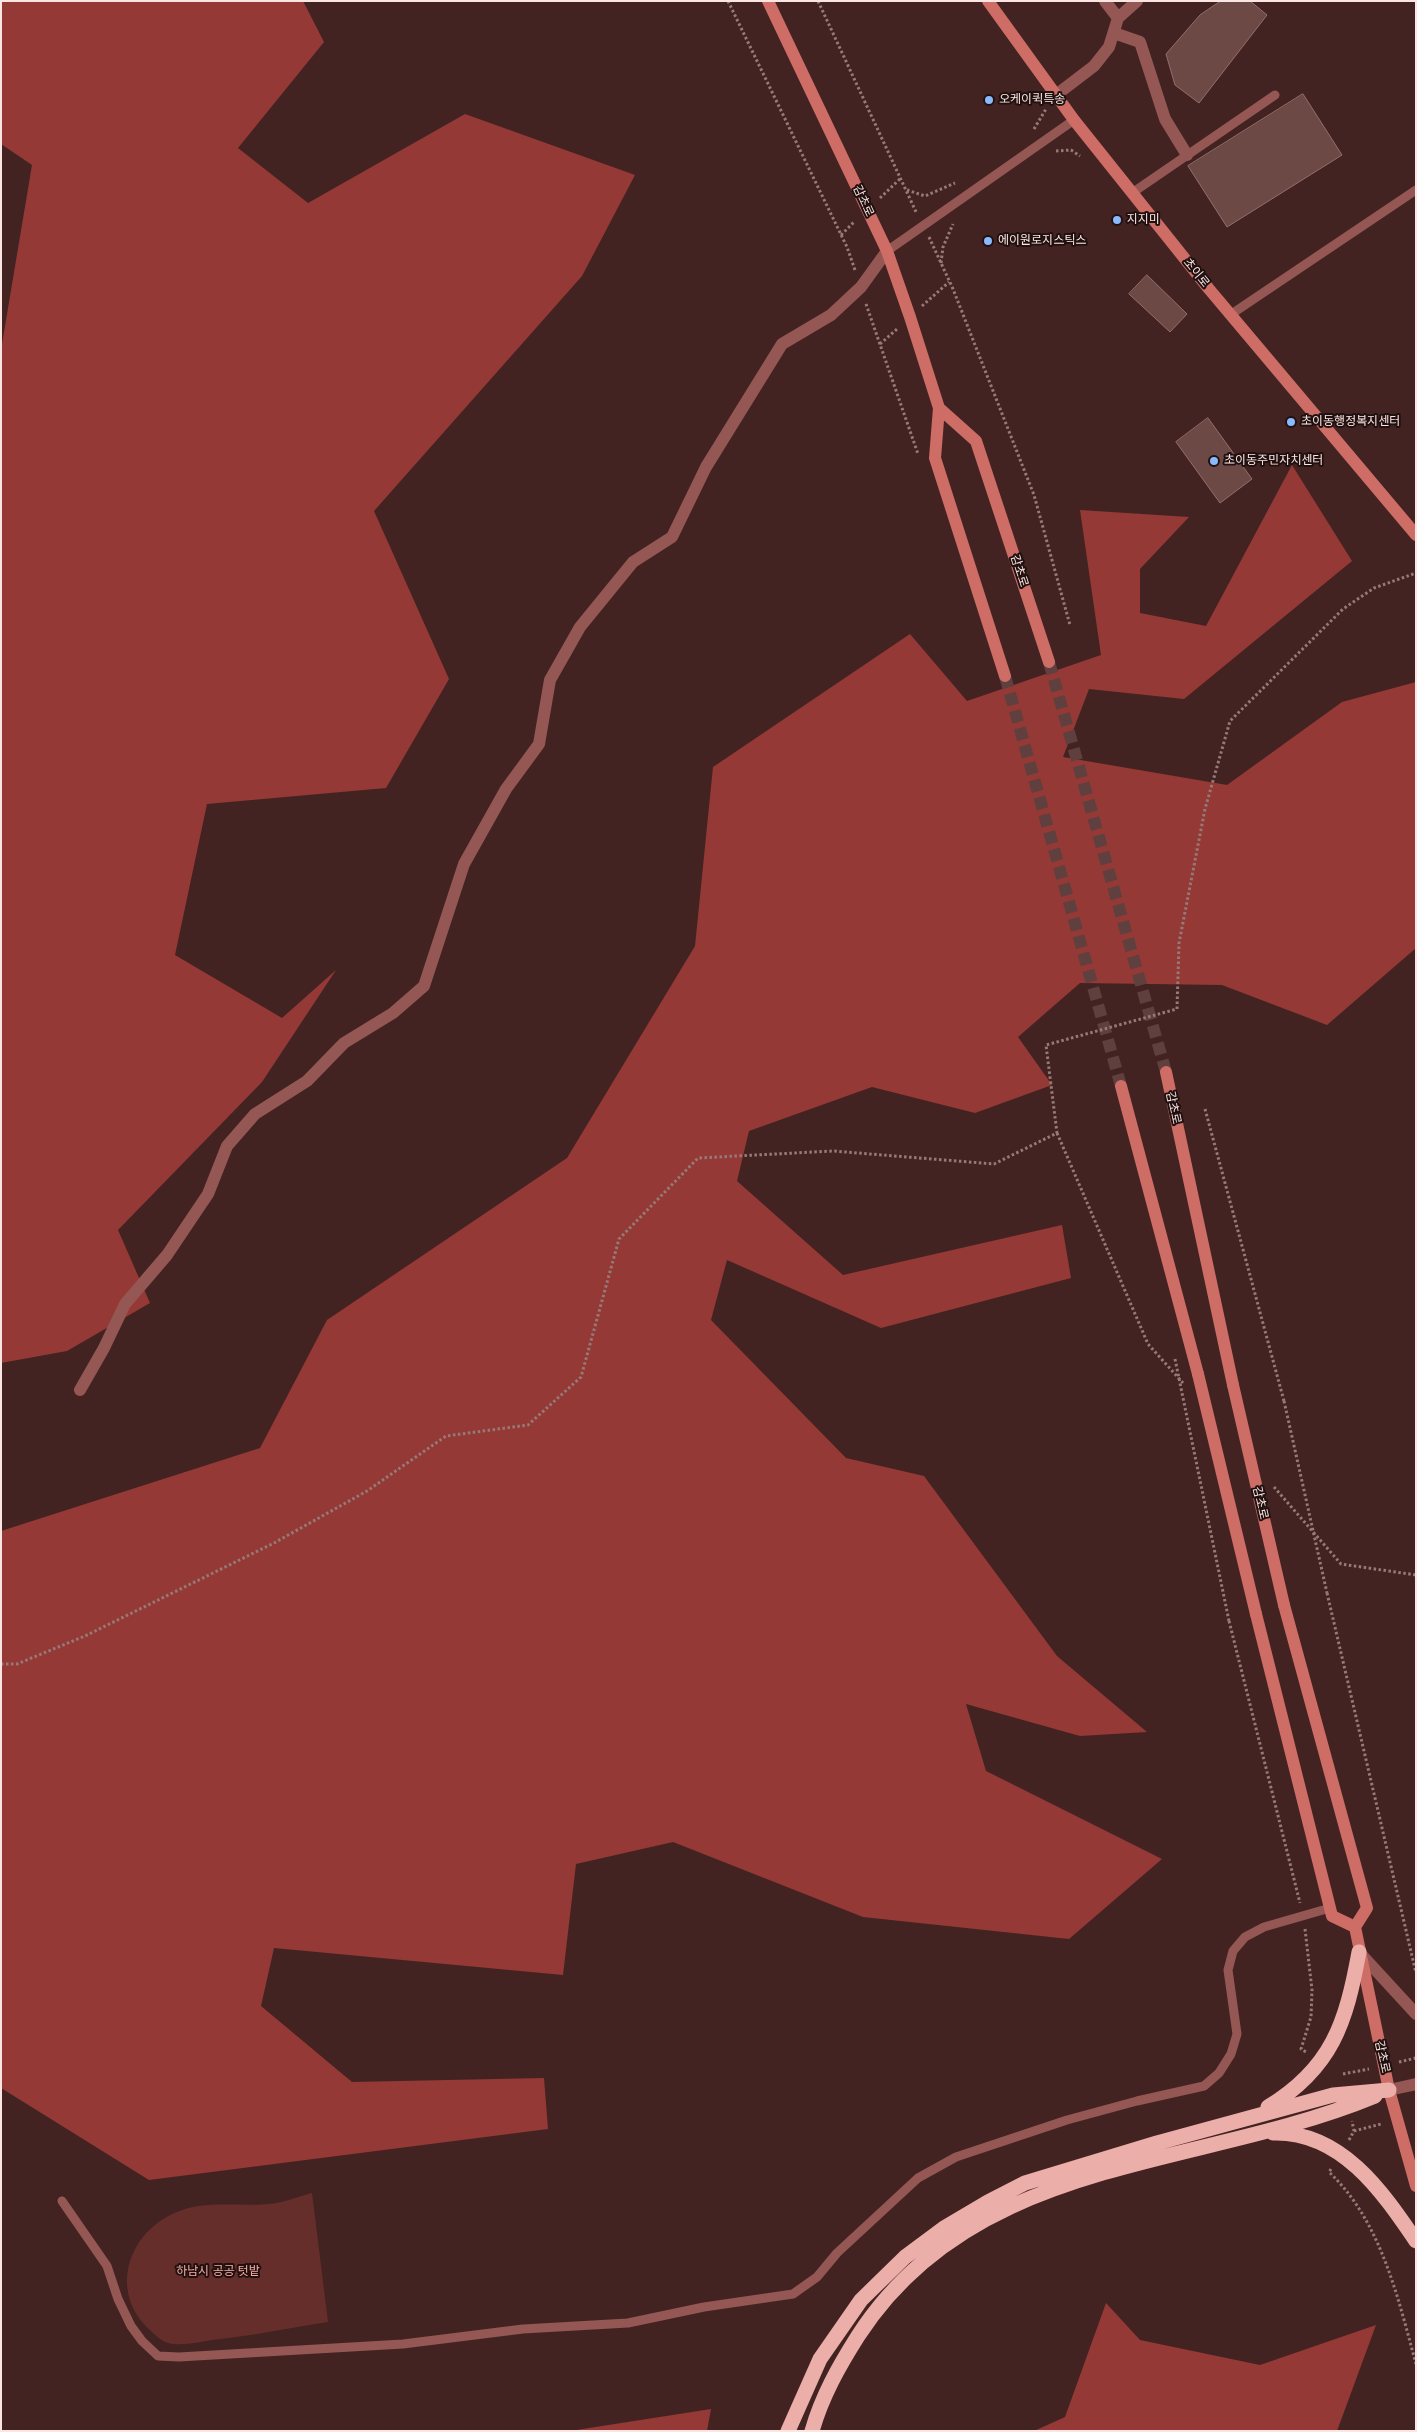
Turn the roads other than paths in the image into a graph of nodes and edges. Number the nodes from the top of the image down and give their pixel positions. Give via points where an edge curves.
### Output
1 (768, 1) edge
2 (988, 1) edge
3 (1105, 1) edge
4 (1137, 1) edge
5 (1118, 18) junction
6 (1114, 33) junction
7 (1275, 95) dead end
8 (1052, 99) junction
9 (1074, 120) junction
10 (1187, 155) junction
11 (1416, 190) edge
12 (1132, 193) junction
13 (886, 251) junction
14 (1230, 315) junction
15 (939, 408) junction
16 (1416, 535) edge
17 (1049, 662) tunnel mouth
18 (1005, 676) tunnel mouth
19 (1166, 1072) tunnel mouth
20 (1121, 1086) tunnel mouth
21 (80, 1390) dead end
22 (1330, 1908) junction
23 (1354, 1927) junction
24 (1359, 1952) junction
25 (1416, 2014) edge
26 (1416, 2084) edge
27 (1389, 2090) junction
28 (1252, 2116) junction
29 (1254, 2134) junction
30 (1416, 2186) edge
31 (62, 2201) dead end
32 (1416, 2241) edge
33 (788, 2431) edge
34 (812, 2431) edge

1 - 13 main road, 감초로
2 - 8 main road, 초이로
3 - 5 street
4 - 5 street
5 - 6 street
6 - 8 street via 1109,47 1094,66
6 - 10 street via 1140,42 1165,119
7 - 10 lane
8 - 9 main road, 초이로
9 - 12 main road, 초이로
9 - 13 lane
10 - 12 lane
11 - 14 lane
12 - 14 main road, 초이로
13 - 15 main road, 감초로
13 - 21 street via 861,287 831,315 782,344 706,467 672,537 633,562 580,627 550,680 539,744 506,789 464,864 424,986 393,1013 344,1043 307,1081 255,1114 232,1140 208,1194 167,1255 125,1304
14 - 16 main road, 초이로
15 - 17 main road, 감초로 via 976,441
15 - 18 main road, 감초로 via 934,458
19 - 23 main road, 감초로, bridge via 1284,1606 1368,1908
20 - 22 main road, bridge via 1198,1374
22 - 23 main road via 1332,1916
22 - 31 lane via 1264,1927 1245,1937 1233,1951 1228,1970 1237,2034 1231,2054 1219,2073 1204,2086 1076,2118 956,2157 918,2178 837,2253 817,2276 793,2294 704,2306 628,2323 523,2329 403,2344 158,2356 131,2326 107,2266
23 - 24 main road, 감초로
24 - 25 street
24 - 27 main road, 감초로
24 - 28 highway via 1352,1990 1328,2052 1310,2076 1289,2094
26 - 27 street
27 - 28 highway via 1333,2096
27 - 29 highway via 1332,2113
27 - 30 main road, 감초로
28 - 33 highway via 1025,2183 944,2228 905,2257 861,2300 820,2359
29 - 32 highway via 1283,2133 1312,2139 1340,2153 1384,2195
29 - 34 highway via 1068,2183 1009,2206 963,2231 898,2284 869,2318 841,2363 820,2405

